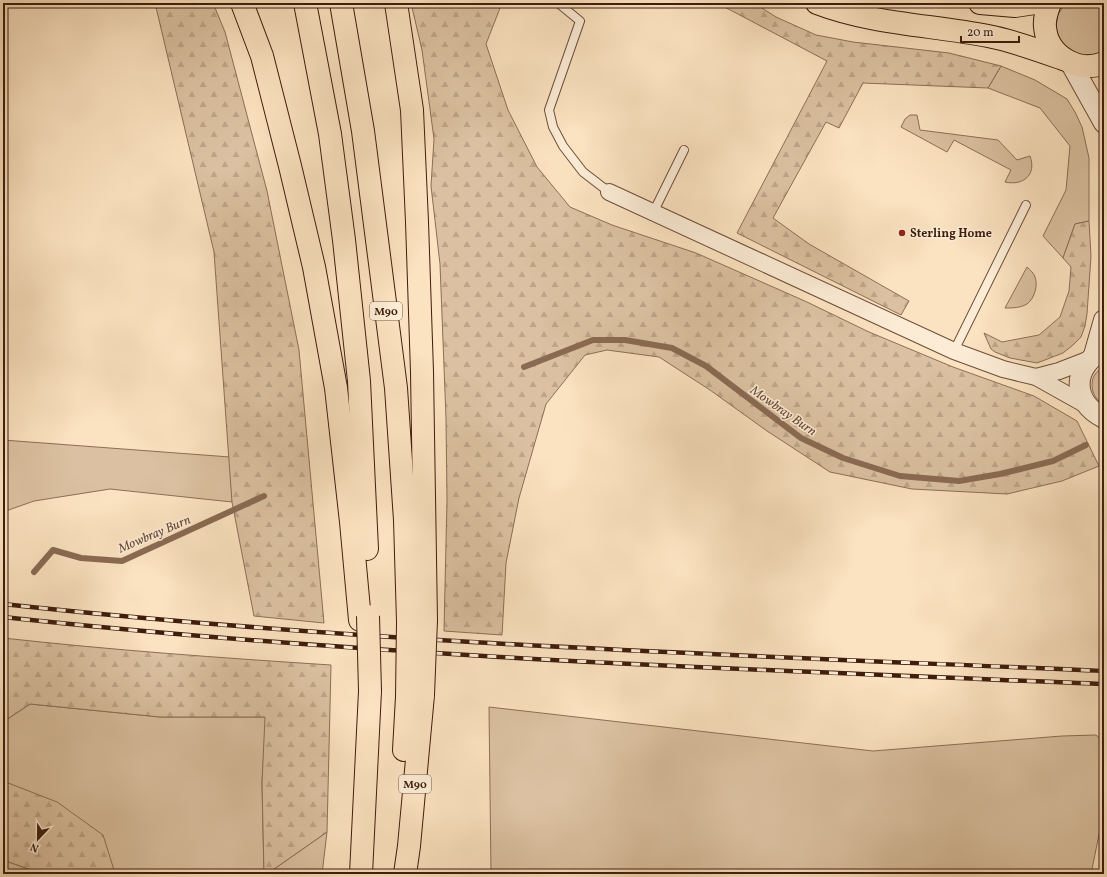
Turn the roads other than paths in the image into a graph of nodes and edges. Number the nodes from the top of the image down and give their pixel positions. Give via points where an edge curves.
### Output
1 (242, 3) edge
2 (306, 3) edge
3 (341, 3) edge
4 (396, 3) edge
5 (558, 3) edge
6 (817, 3) edge
7 (980, 3) edge
8 (1034, 3) edge
9 (1050, 3) edge
10 (1067, 60) junction
11 (1104, 63) edge
12 (1104, 123) edge
13 (684, 150) dead end
14 (609, 192) joint
15 (1026, 205) dead end
16 (653, 213) junction
17 (1104, 320) edge
18 (954, 351) junction
19 (1096, 355) edge
20 (1036, 377) junction
21 (1097, 416) edge
22 (364, 618) junction
23 (417, 621) junction
24 (415, 696) junction
25 (361, 874) edge
26 (396, 874) edge
27 (405, 874) edge

1 - 22 main road, M90 via 262,56 314,267 336,388
2 - 22 main road, M90 via 332,150 359,381 366,521
3 - 23 main road, M90 via 363,132 396,388 405,520
4 - 23 main road, M90 via 412,110 422,372
5 - 14 lane via 580,21 549,110 553,127 563,146 583,172
6 - 10 main road via 874,19 987,36 1027,45
7 - 8 main road via 1015,6
9 - 10 main road via 1044,26 1046,34 1052,48
10 - 11 main road via 1074,64 1090,66
10 - 12 street
13 - 16 lane
14 - 16 street
15 - 18 lane
16 - 18 street
17 - 19 street
18 - 20 street via 1003,369
19 - 20 street via 1059,371
19 - 21 street via 1081,372 1079,382 1081,394
20 - 21 street
22 - 25 main road, M90, bridge via 366,690
23 - 24 main road, M90, bridge
24 - 26 main road, M90
24 - 27 main road, M90 via 409,846

